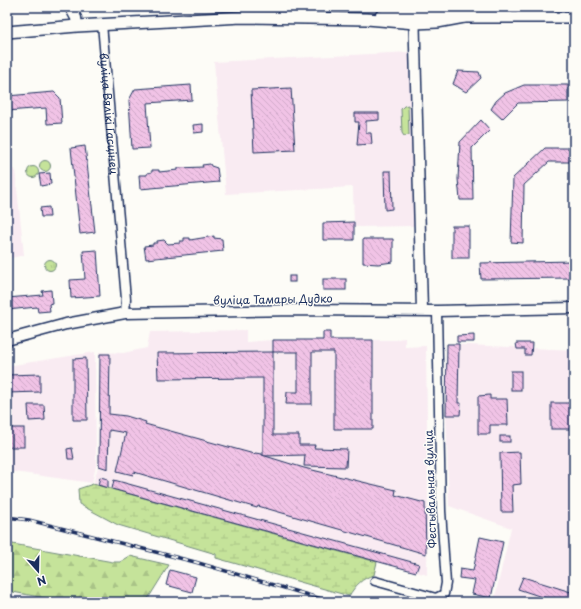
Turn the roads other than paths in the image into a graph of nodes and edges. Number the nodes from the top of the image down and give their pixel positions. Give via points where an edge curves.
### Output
1 (70, 7) edge
2 (414, 14) edge
3 (574, 17) edge
4 (102, 24) junction
5 (77, 26) junction
6 (7, 32) edge
7 (574, 308) edge
8 (422, 310) junction
9 (437, 311) junction
10 (125, 313) junction
11 (7, 340) edge
12 (375, 581) dead end

1 - 5 street
2 - 3 main road via 437,22 464,17
2 - 4 main road via 367,19 242,17
2 - 8 street
4 - 5 main road
4 - 10 street, вуліца Вялікі Гасцінец via 126,299
5 - 6 main road
7 - 9 street, вуліца Тамары Дудко
8 - 9 street, вуліца Тамары Дудко
8 - 10 street, вуліца Тамары Дудко
9 - 12 street, Фестывальная вуліца via 441,511 446,583 444,594 436,598
10 - 11 street, вуліца Тамары Дудко via 66,324

